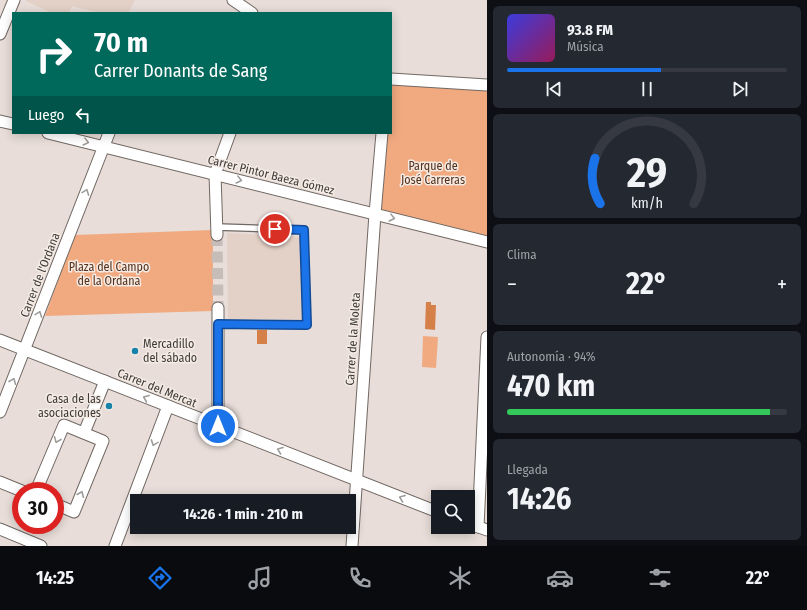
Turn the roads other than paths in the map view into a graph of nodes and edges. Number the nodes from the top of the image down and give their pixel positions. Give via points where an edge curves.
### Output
1 (14, 0) edge
2 (233, 0) edge
3 (251, 12) edge
4 (0, 34) edge
5 (392, 79) edge
6 (487, 85) edge
7 (0, 121) edge
8 (12, 124) edge
9 (52, 134) edge
10 (109, 134) edge
11 (230, 134) edge
12 (382, 134) edge
13 (104, 147) junction
14 (215, 174) junction
15 (375, 214) junction
16 (217, 231) joint
17 (487, 242) edge
18 (218, 308) tunnel mouth
19 (218, 324) junction
20 (487, 337) edge
21 (0, 340) edge
22 (25, 350) junction
23 (105, 381) junction
24 (168, 406) junction
25 (0, 412) edge
26 (218, 426) junction
27 (84, 433) junction
28 (484, 439) edge
29 (356, 480) junction
30 (0, 482) edge
31 (40, 482) edge
32 (12, 487) edge
33 (64, 508) edge
34 (431, 509) edge
35 (478, 527) edge
36 (0, 529) edge
37 (41, 546) edge
38 (115, 546) edge
39 (352, 546) edge

1 - 4 street
2 - 3 street
5 - 6 street
7 - 8 street
9 -> 13 street, Carrer Pintor Baeza Gómez
10 - 13 street, Carrer de l'Ordana
11 - 14 street
12 - 15 street, Carrer de la Moleta
13 - 14 street, Carrer Pintor Baeza Gómez
22 -> 13 street, Carrer de l'Ordana
14 -> 15 street, Carrer Pintor Baeza Gómez
14 - 16 street
15 -> 17 street, Carrer Pintor Baeza Gómez
15 - 29 street, Carrer de la Moleta
16 - 19 lane via 304,230 307,325
18 - 19 street
19 - 26 street
20 - 28 street
21 - 22 street, Carrer del Mercat
22 - 23 street, Carrer del Mercat
25 -> 22 street, Carrer de l'Ordana
24 -> 23 street, Carrer del Mercat
23 - 27 street
24 - 26 street, Carrer del Mercat
24 -> 38 street
29 -> 26 street, Carrer del Mercat
27 -> 31 street via 64,425
33 -> 27 street via 74,512 103,441
28 - 35 street
34 -> 29 street, Carrer del Mercat
29 - 39 street, Carrer de la Moleta
30 - 32 street
36 - 37 street

